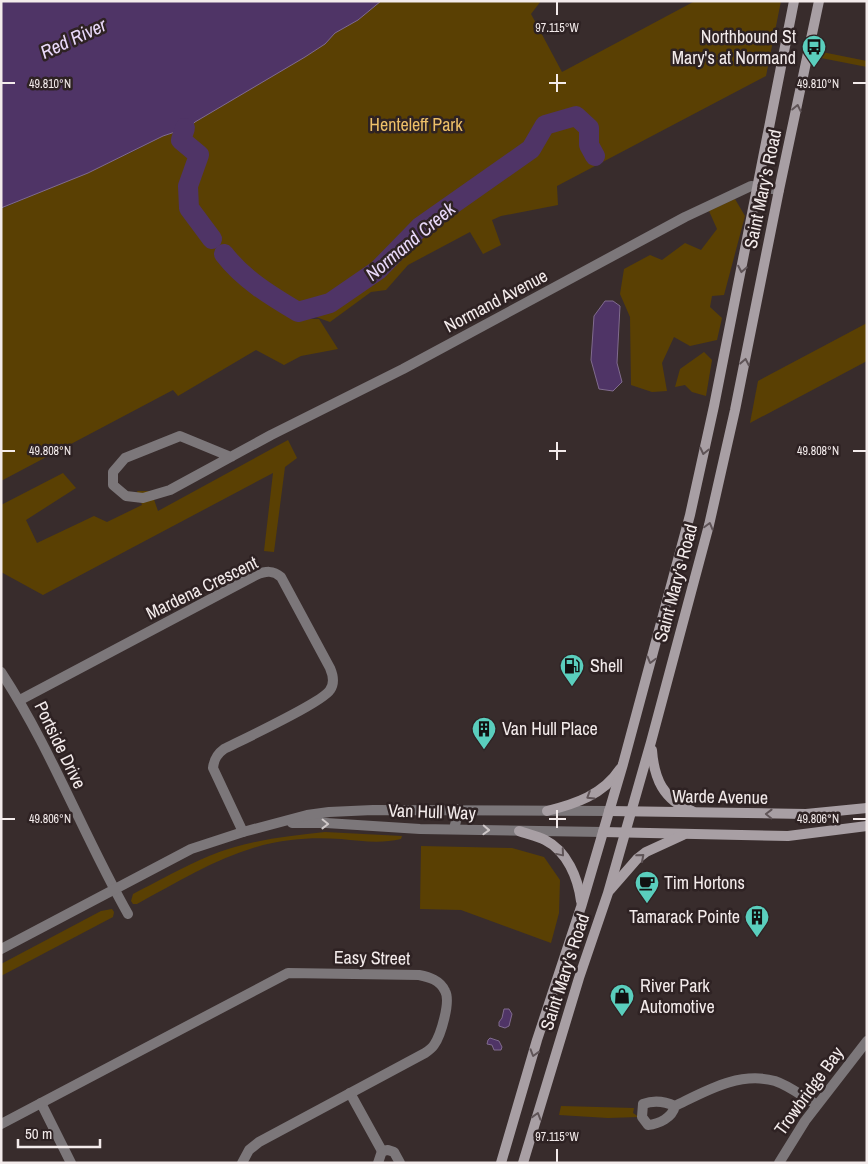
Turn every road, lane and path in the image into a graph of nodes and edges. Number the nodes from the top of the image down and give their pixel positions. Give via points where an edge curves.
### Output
1 (794, 1) edge
2 (819, 1) edge
3 (758, 187) junction
4 (779, 190) junction
5 (231, 457) junction
6 (1, 672) edge
7 (20, 700) junction
8 (651, 742) junction
9 (623, 764) junction
10 (867, 808) edge
11 (460, 809) junction
12 (547, 811) junction
13 (573, 811) joint
14 (609, 812) junction
15 (631, 812) junction
16 (697, 812) junction
17 (276, 823) junction
18 (867, 826) edge
19 (454, 829) junction
20 (519, 831) junction
21 (243, 832) junction
22 (603, 832) junction
23 (625, 833) junction
24 (688, 834) junction
25 (114, 889) junction
26 (608, 893) junction
27 (581, 907) junction
28 (128, 914) dead end
29 (1, 949) edge
30 (867, 1041) edge
31 (350, 1094) junction
32 (41, 1103) junction
33 (816, 1104) junction
34 (675, 1106) dead end
35 (1, 1124) edge
36 (382, 1151) junction
37 (71, 1163) edge
38 (242, 1163) edge
39 (378, 1163) edge
40 (400, 1163) edge
41 (501, 1163) edge
42 (523, 1163) edge
43 (779, 1163) edge

1 - 3 main road, Saint Mary’s Road
4 -> 2 main road, Saint Mary’s Road
3 - 4 street, Normand Avenue
3 - 5 street, Normand Avenue via 751,186 685,217 403,369
3 -> 9 main road, Saint Mary’s Road via 690,515
8 -> 4 main road, Saint Mary’s Road via 711,517
5 - 5 street, Normand Avenue via 180,436 125,458 113,472 113,486 126,496 143,498 170,490
6 - 7 street, Portside Drive
7 - 21 street, Mardena Crescent via 256,575 270,571 276,573 330,668 332,686 315,702 217,754 213,768
7 - 25 street, Portside Drive
8 - 15 main road, Saint Mary’s Road
8 - 16 main road via 660,786 678,805
9 -> 12 main road via 616,775 591,796
9 - 14 main road, Saint Mary’s Road
10 -> 16 main road, Warde Avenue via 806,814
11 - 12 street, Van Hull Way
11 - 17 street, Van Hull Way via 338,811
11 - 19 street
12 - 13 street, Van Hull Way
13 - 14 street, Warde Avenue
14 - 15 main road, Warde Avenue
14 - 22 main road, Saint Mary’s Road
15 - 16 main road, Warde Avenue
15 - 23 main road, Saint Mary’s Road
17 -> 19 street, Van Hull Way
17 - 21 street, Van Hull Way
18 - 24 main road via 788,836
19 -> 20 street, Van Hull Way
20 - 22 street, Van Hull Way
20 -> 27 main road via 544,839 560,851 575,876
21 - 25 street, Van Hull Way via 192,849
22 - 23 main road
22 - 27 main road, Saint Mary’s Road
23 - 24 main road
23 - 26 main road, Saint Mary’s Road
26 -> 24 main road via 646,852
25 - 28 street, Portside Drive
25 - 29 street, Van Hull Way
42 -> 26 main road, Saint Mary’s Road
27 -> 41 main road, Saint Mary’s Road
30 - 33 street, Trowbridge Bay
31 - 32 street, Easy Street via 425,1053 434,1044 447,1004 445,990 439,983 419,975 288,973
31 - 36 street
31 - 38 street, Easy Street via 259,1142 249,1150
32 - 35 street, Easy Street
32 - 37 street
33 - 34 street via 776,1082 752,1078 725,1083
33 - 43 street, Trowbridge Bay
36 - 39 street
36 - 40 street via 394,1152

